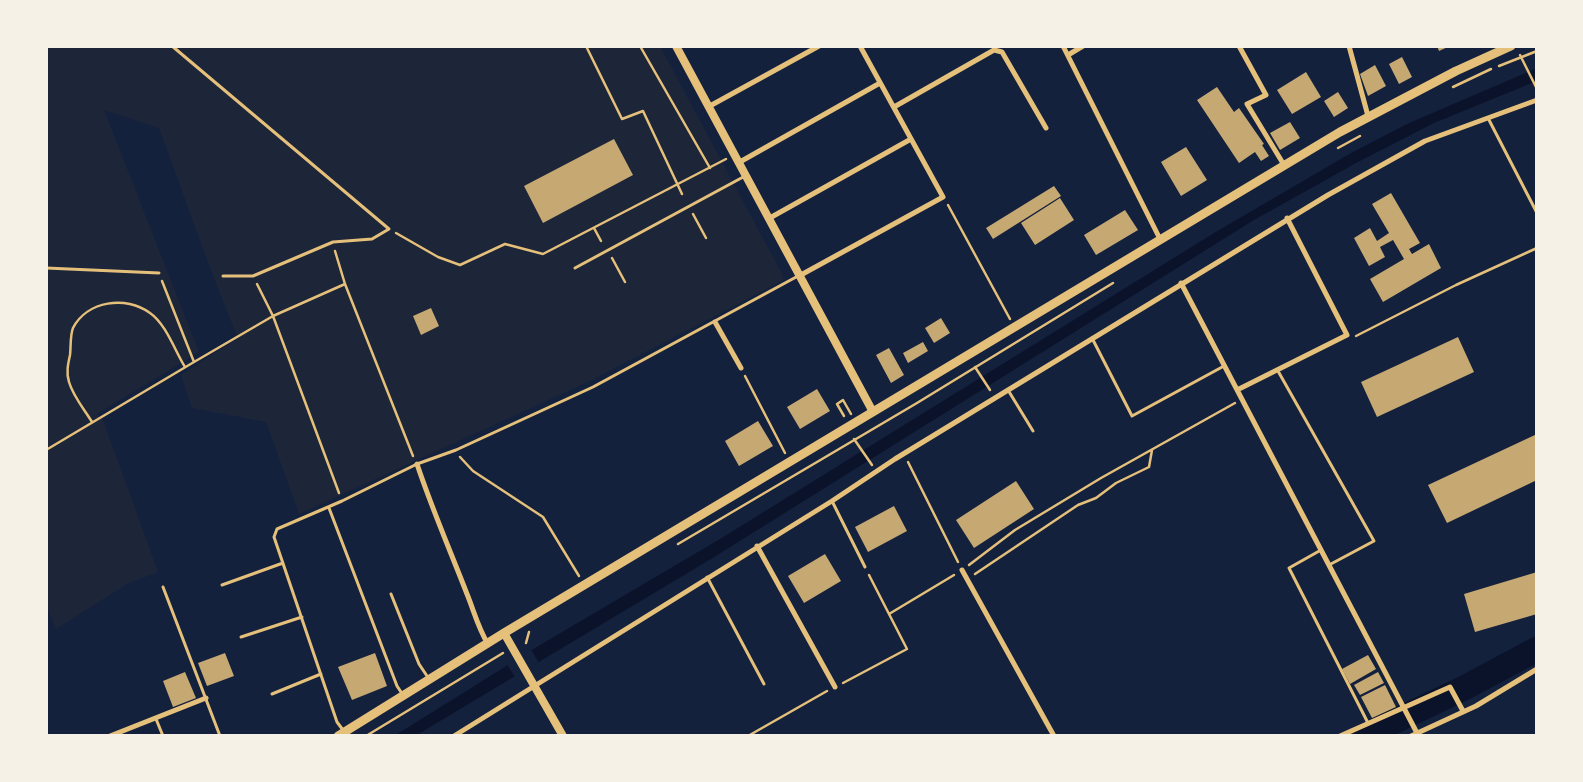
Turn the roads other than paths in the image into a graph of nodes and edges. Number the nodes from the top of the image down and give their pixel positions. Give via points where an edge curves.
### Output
1 (172, 46) edge
2 (819, 46) edge
3 (860, 46) edge
4 (1063, 46) edge
5 (1084, 46) edge
6 (1239, 46) edge
7 (1349, 46) edge
8 (1511, 46) edge
9 (679, 47) edge
10 (1493, 50) edge
11 (1068, 55) junction
12 (880, 83) junction
13 (1537, 100) edge
14 (708, 107) junction
15 (894, 108) junction
16 (1368, 116) junction
17 (1488, 118) junction
18 (1046, 128) dead end
19 (911, 139) junction
20 (738, 163) junction
21 (1284, 165) junction
22 (745, 176) junction
23 (1537, 212) edge
24 (1287, 218) junction
25 (768, 219) junction
26 (1160, 239) junction
27 (46, 268) edge
28 (575, 268) dead end
29 (159, 273) road end
30 (223, 276) dead end
31 (799, 276) junction
32 (1181, 283) junction
33 (715, 322) junction
34 (1092, 338) junction
35 (1224, 366) junction
36 (740, 368) road end
37 (1278, 371) junction
38 (1008, 389) junction
39 (1237, 390) junction
40 (872, 412) junction
41 (1033, 431) dead end
42 (417, 464) junction
43 (832, 501) junction
44 (329, 508) junction
45 (758, 546) junction
46 (1321, 550) junction
47 (283, 564) junction
48 (1329, 565) junction
49 (865, 566) road end
50 (962, 570) road end
51 (707, 576) junction
52 (222, 585) dead end
53 (163, 587) dead end
54 (391, 594) dead end
55 (302, 618) junction
56 (504, 633) junction
57 (241, 637) dead end
58 (488, 644) junction
59 (1537, 669) edge
60 (321, 674) junction
61 (429, 680) junction
62 (764, 684) dead end
63 (535, 686) junction
64 (835, 687) road end
65 (272, 694) dead end
66 (403, 696) junction
67 (206, 698) junction
68 (1404, 706) junction
69 (1464, 712) junction
70 (156, 719) junction
71 (1368, 723) junction
72 (1417, 733) junction
73 (341, 734) edge
74 (110, 736) edge
75 (163, 736) edge
76 (220, 736) edge
77 (454, 736) edge
78 (563, 736) edge
79 (1054, 736) edge
80 (1340, 736) edge
81 (1410, 736) edge

1 - 30 lane via 389,229 372,239 333,242 254,276
2 - 14 street
3 - 12 street
4 - 11 street
5 - 11 street
6 - 21 street via 1266,95 1248,104
7 - 16 street
8 - 10 main road
9 - 14 street
10 - 16 main road
11 - 26 street
12 - 15 street
12 - 20 street
13 - 17 street
14 - 20 street
15 - 18 street via 994,50 1002,52
15 - 19 street
16 - 21 main road
17 - 23 lane
17 - 24 street via 1425,141
19 - 25 street
19 - 31 street via 943,197
20 - 22 street
21 - 26 main road
22 - 25 street
22 - 28 lane
24 - 32 street
24 - 37 street via 1347,335
25 - 31 street
26 - 40 main road
27 - 29 lane
31 - 33 lane
31 - 40 street
32 - 34 street
32 - 35 street
33 - 36 street
33 - 42 lane via 593,386 456,450
34 - 35 lane via 1132,416
34 - 38 street
35 - 39 street
37 - 39 street
37 - 48 lane via 1374,542
38 - 41 lane
38 - 43 street
39 - 46 street
40 - 56 main road
42 - 44 lane
42 - 58 street via 437,522
43 - 45 street
43 - 49 lane
44 - 47 lane via 277,530 274,537
44 - 66 lane
45 - 51 street
45 - 64 street
46 - 48 street
46 - 71 lane via 1289,568
47 - 52 lane
47 - 55 lane
48 - 68 street
50 - 79 street
51 - 62 lane
51 - 63 street
53 - 67 lane
54 - 61 lane via 419,664
55 - 57 lane
55 - 60 lane
56 - 58 main road
56 - 63 street via 511,653
58 - 61 main road
59 - 69 street
60 - 65 lane
60 - 73 lane
61 - 66 main road
63 - 77 street
63 - 78 street
66 - 73 main road
67 - 70 street
67 - 76 lane
68 - 69 street via 1450,687
68 - 71 street
68 - 72 street
69 - 72 street
70 - 74 street
70 - 75 lane
71 - 80 street
72 - 81 street

